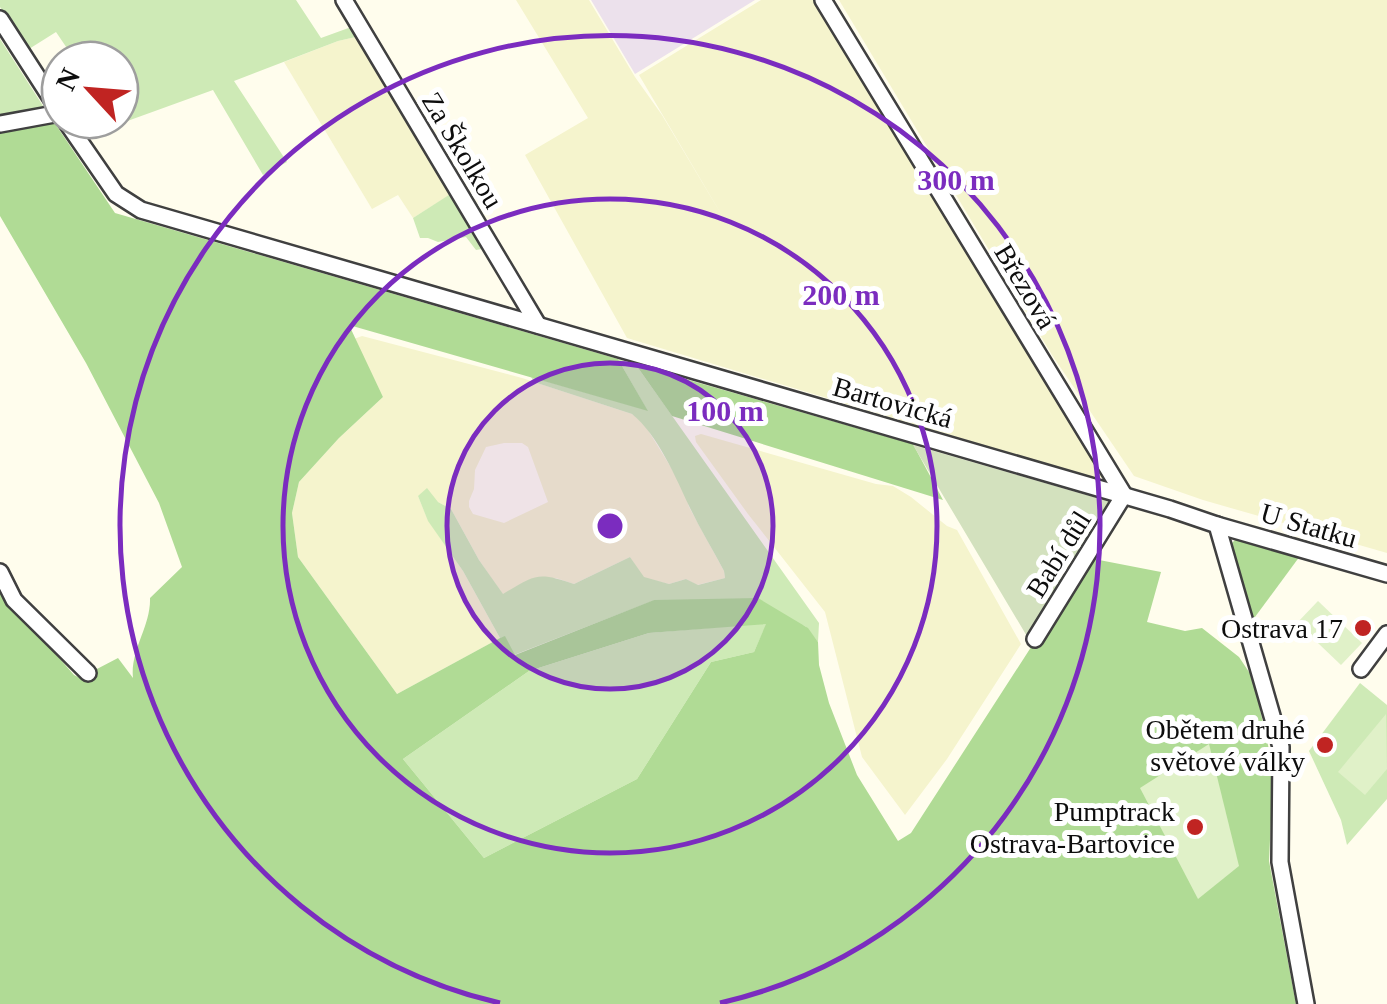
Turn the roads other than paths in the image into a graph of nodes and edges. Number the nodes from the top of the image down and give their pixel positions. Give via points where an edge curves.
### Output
1 (344, 0) edge
2 (824, 0) edge
3 (0, 20) edge
4 (40, 82) edge
5 (40, 117) edge
6 (0, 124) edge
7 (79, 140) edge
8 (538, 326) junction
9 (1124, 495) junction
10 (1217, 524) junction
11 (0, 572) edge
12 (1387, 574) edge
13 (1387, 634) edge
14 (1036, 639) dead end
15 (1361, 669) dead end
16 (88, 673) dead end
17 (1306, 1004) edge

1 - 8 street, Za Školkou
2 - 9 street, Březová
3 - 4 street
5 - 6 street
7 - 8 street, Bartovická via 116,194 141,210
8 - 9 street, Bartovická
9 - 10 street, Bartovická
9 - 14 street, Babí důl
10 - 12 street, U Statku
10 - 17 street via 1281,747 1280,862
11 - 16 street via 14,600
13 - 15 street

